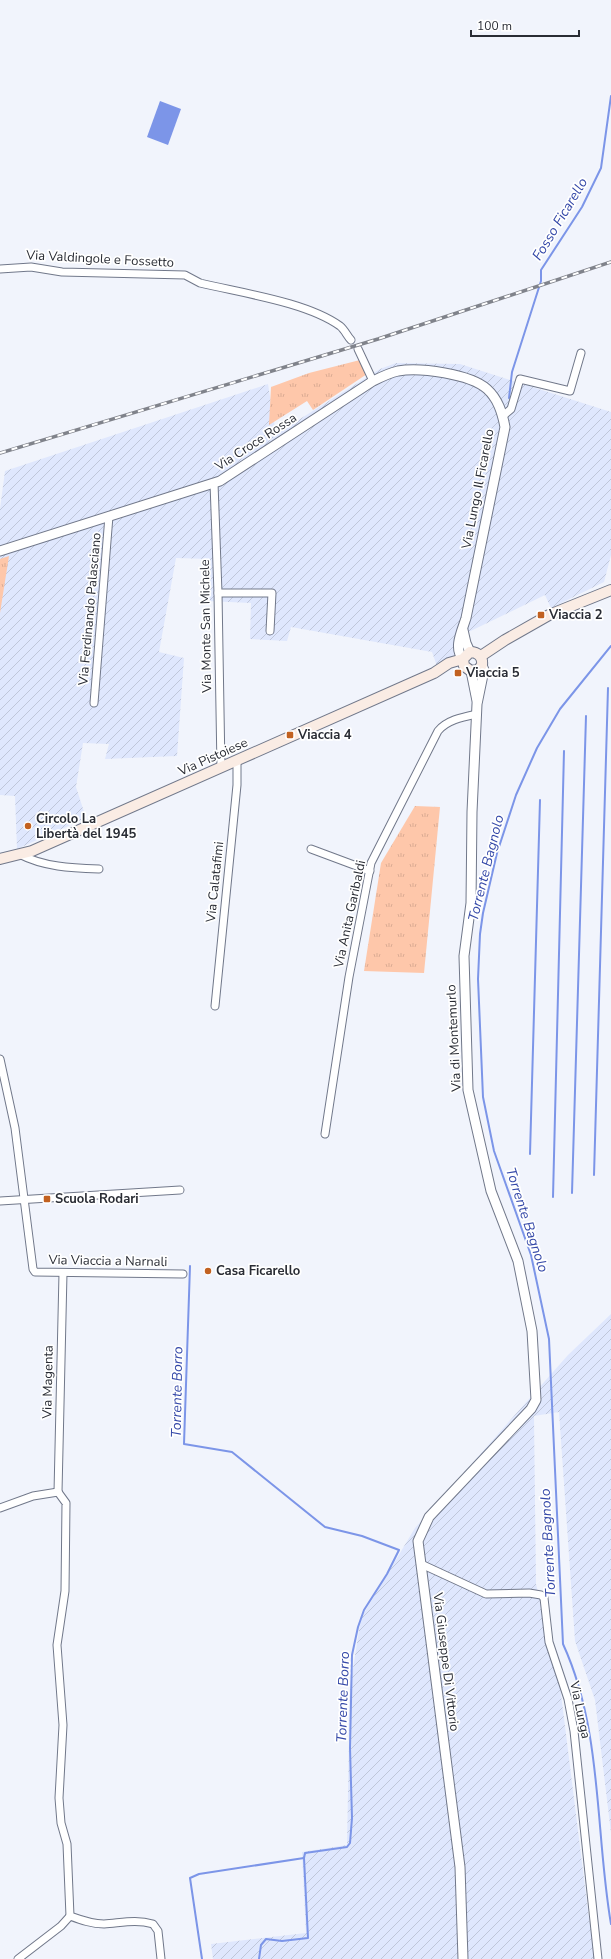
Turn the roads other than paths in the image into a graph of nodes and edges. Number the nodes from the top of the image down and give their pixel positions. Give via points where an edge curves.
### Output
1 (0, 268) edge
2 (351, 340) dead end
3 (358, 350) dead end
4 (581, 353) dead end
5 (373, 382) junction
6 (503, 416) junction
7 (214, 483) junction
8 (110, 516) junction
9 (0, 551) edge
10 (611, 590) edge
11 (218, 593) junction
12 (270, 631) dead end
13 (481, 660) junction
14 (467, 662) junction
15 (94, 703) dead end
16 (478, 704) junction
17 (477, 714) junction
18 (237, 760) junction
19 (221, 768) junction
20 (311, 848) dead end
21 (19, 854) junction
22 (0, 859) edge
23 (99, 870) dead end
24 (370, 871) junction
25 (215, 1006) dead end
26 (0, 1059) edge
27 (325, 1134) dead end
28 (180, 1190) dead end
29 (24, 1199) junction
30 (0, 1201) edge
31 (63, 1274) junction
32 (183, 1274) dead end
33 (531, 1410) joint
34 (58, 1492) junction
35 (0, 1508) edge
36 (421, 1564) junction
37 (70, 1916) junction
38 (18, 1959) edge
39 (161, 1959) edge
40 (464, 1959) edge
41 (598, 1959) edge

1 - 2 street, Via Valdingole e Fossetto via 31,267 62,272 185,275 200,283 317,313 339,326
3 - 5 street
4 - 6 street, Via Lungo Il Ficarello via 570,391 520,379 511,409
5 - 6 street, Via Croce Rossa via 388,374 410,370 425,370 458,377 486,388 494,397
5 - 7 street, Via Croce Rossa via 245,466
6 - 14 street, Via Lungo Il Ficarello via 504,435 457,651
7 - 8 street, Via Croce Rossa
7 - 11 street, Via Monte San Michele
8 - 9 street, Via Croce Rossa
8 - 15 street, Via Ferdinando Palasciano
10 - 13 main road, Via Pistoiese via 549,615 505,640
11 - 12 street via 272,593
11 - 19 street, Via Monte San Michele
13 - 14 main road via 477,653
13 - 14 main road, Via Pistoiese via 478,670
13 - 16 street, Via di Montemurlo via 484,670
14 - 16 street, Via di Montemurlo
14 - 18 main road, Via Pistoiese via 449,664 434,673
16 - 17 street, Via di Montemurlo
17 - 24 street, Via Anita Garibaldi via 452,721 438,731 374,856
17 - 33 street, Via di Montemurlo via 471,903 464,956 468,1090 491,1191 518,1261 532,1331 536,1400
18 - 19 main road, Via Pistoiese
18 - 25 street, Via Calatafimi via 237,785
19 - 21 main road, Via Pistoiese via 32,851
20 - 24 street
21 - 22 main road, Via Pistoiese
21 - 23 street via 30,860 54,866
24 - 27 street, Via Anita Garibaldi via 349,977
26 - 29 street, Via Viaccia a Narnali via 12,1112
28 - 29 street
29 - 30 street
29 - 31 street, Via Viaccia a Narnali via 32,1269 35,1272
31 - 32 street, Via Viaccia a Narnali
31 - 34 street, Via Magenta
33 - 36 street, Via Giuseppe Di Vittorio via 429,1517 418,1541
34 - 35 street via 33,1496
34 - 37 street via 66,1503 65,1591 57,1645 62,1725 59,1798 61,1823 67,1844
36 - 40 street, Via Giuseppe Di Vittorio via 460,1867
36 - 41 street, Via Lunga via 486,1594 529,1593 544,1598 549,1642 568,1699 574,1731
37 - 38 street
37 - 39 street via 102,1924 140,1921 153,1924 158,1931

